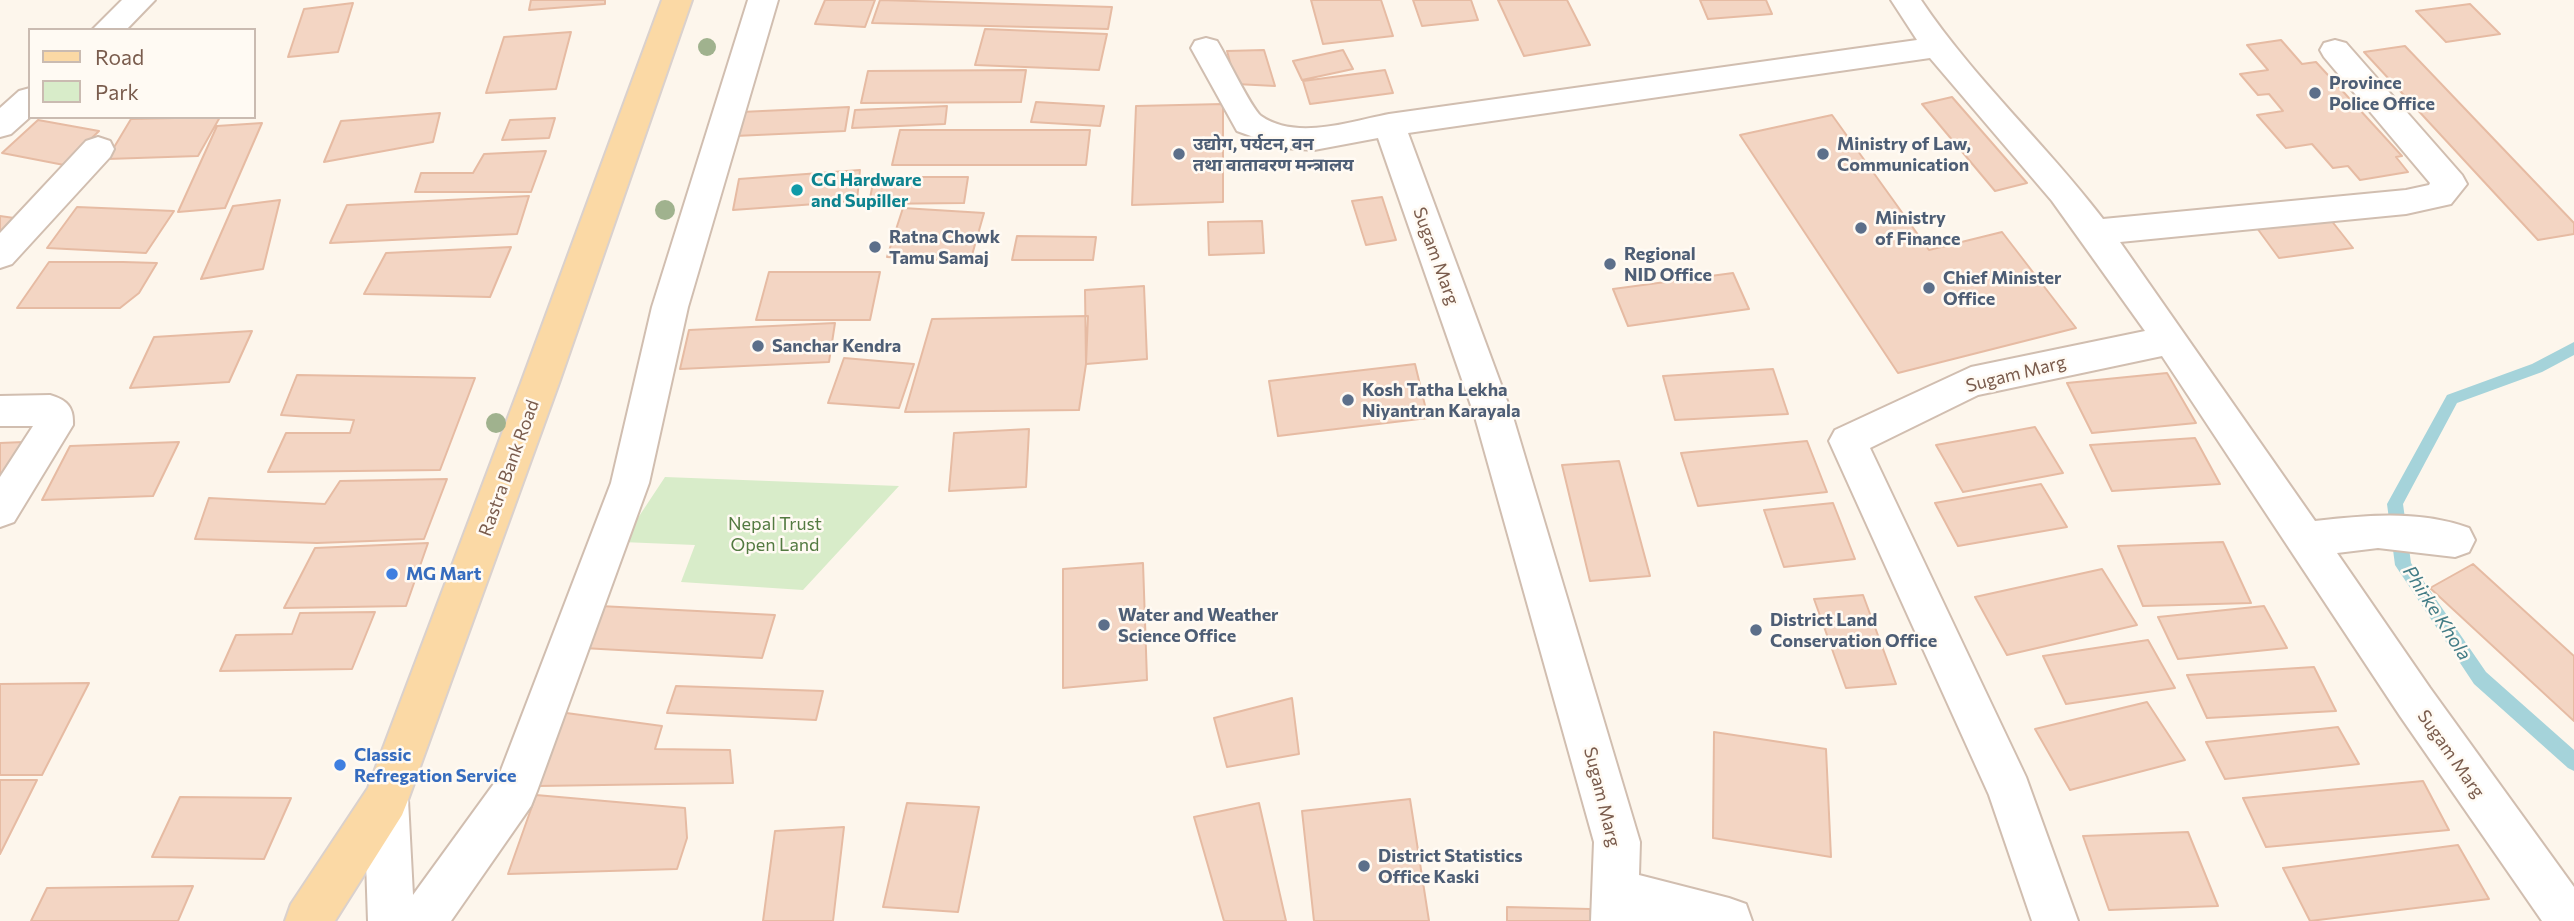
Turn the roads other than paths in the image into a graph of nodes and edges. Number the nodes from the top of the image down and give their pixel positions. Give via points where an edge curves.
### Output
1 (140, 0) edge
2 (677, 0) edge
3 (763, 0) edge
4 (1906, 0) edge
5 (109, 28) edge
6 (1937, 47) junction
7 (1206, 48) dead end
8 (2335, 50) dead end
9 (28, 101) edge
10 (1389, 125) junction
11 (0, 126) edge
12 (98, 149) dead end
13 (2094, 232) junction
14 (0, 255) edge
15 (2171, 340) junction
16 (0, 411) edge
17 (0, 510) edge
18 (2305, 539) junction
19 (2446, 539) dead end
20 (386, 800) junction
21 (1615, 906) edge
22 (308, 921) edge
23 (391, 921) edge
24 (423, 921) edge
25 (1729, 921) edge
26 (2054, 921) edge
27 (2570, 921) edge

1 - 5 street
2 - 20 main road, Rastra Bank Road
3 - 24 street via 670,307 630,484 515,791
4 - 6 street, Sugam Marg
6 - 10 street
6 - 13 street, Sugam Marg
7 - 10 street via 1248,123 1284,137 1314,139
8 - 13 street via 2450,184 2439,195
9 - 11 street
10 - 21 street, Sugam Marg via 1494,417 1617,842
12 - 14 street
13 - 15 street, Sugam Marg
15 - 18 street, Sugam Marg
15 - 26 street, Sugam Marg via 1971,382 1848,442 2010,792
16 - 17 street via 50,410 55,414 54,425
18 - 19 street via 2378,531
18 - 27 street, Sugam Marg
20 - 22 main road, Rastra Bank Road
20 - 23 street
21 - 25 street

